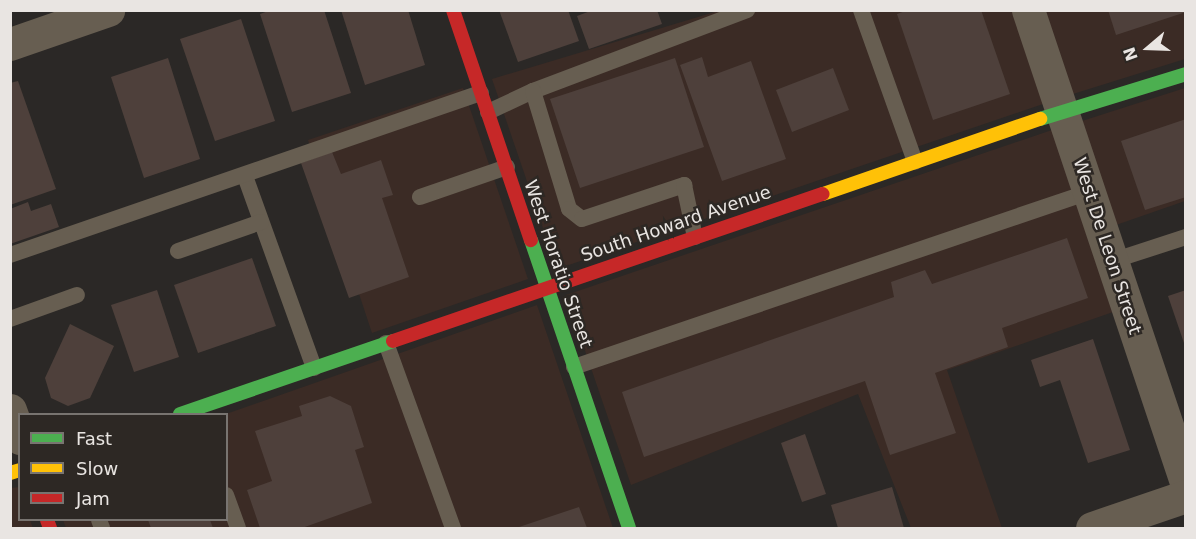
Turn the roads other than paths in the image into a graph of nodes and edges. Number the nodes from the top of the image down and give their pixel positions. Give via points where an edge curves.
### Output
1 (108, 10) edge
2 (453, 10) edge
3 (747, 10) edge
4 (861, 10) edge
5 (1028, 10) edge
6 (10, 44) edge
7 (1185, 74) edge
8 (533, 91) junction
9 (481, 93) junction
10 (488, 112) junction
11 (1062, 112) junction
12 (915, 162) junction
13 (507, 167) junction
14 (245, 176) junction
15 (1089, 192) junction
16 (420, 197) dead end
17 (261, 222) junction
18 (695, 237) junction
19 (1185, 237) edge
20 (178, 250) dead end
21 (10, 255) edge
22 (1112, 261) junction
23 (547, 287) junction
24 (77, 295) dead end
25 (10, 319) edge
26 (386, 343) junction
27 (574, 367) junction
28 (314, 368) junction
29 (10, 411) edge
30 (197, 412) edge
31 (18, 433) edge
32 (1185, 481) edge
33 (1185, 496) edge
34 (228, 500) edge
35 (238, 528) edge
36 (453, 528) edge
37 (630, 528) edge
38 (1092, 528) edge

1 - 6 street
2 - 9 main road, West Horatio Street
3 - 8 lane
4 - 12 lane
5 - 11 street, West De Leon Street
7 - 11 main road, South Howard Avenue
8 - 10 lane
8 - 18 lane via 569,209 582,219 684,185
9 - 10 main road, West Horatio Street
9 - 14 lane
10 - 13 main road, West Horatio Street
11 - 12 main road, South Howard Avenue
11 - 15 street, West De Leon Street
12 - 18 main road, South Howard Avenue
13 - 16 lane
13 - 23 main road, West Horatio Street
14 - 17 lane
14 - 21 lane
15 - 22 street, West De Leon Street
15 - 27 lane
17 - 20 lane
17 - 28 lane
18 - 23 main road, South Howard Avenue
19 - 22 lane
22 - 32 street, West De Leon Street
23 - 26 main road, South Howard Avenue
23 - 27 main road, West Horatio Street
24 - 25 lane
26 - 28 main road, South Howard Avenue
26 - 36 lane
27 - 37 main road, West Horatio Street
28 - 30 main road, South Howard Avenue
29 - 31 street
33 - 38 street
34 - 35 lane

